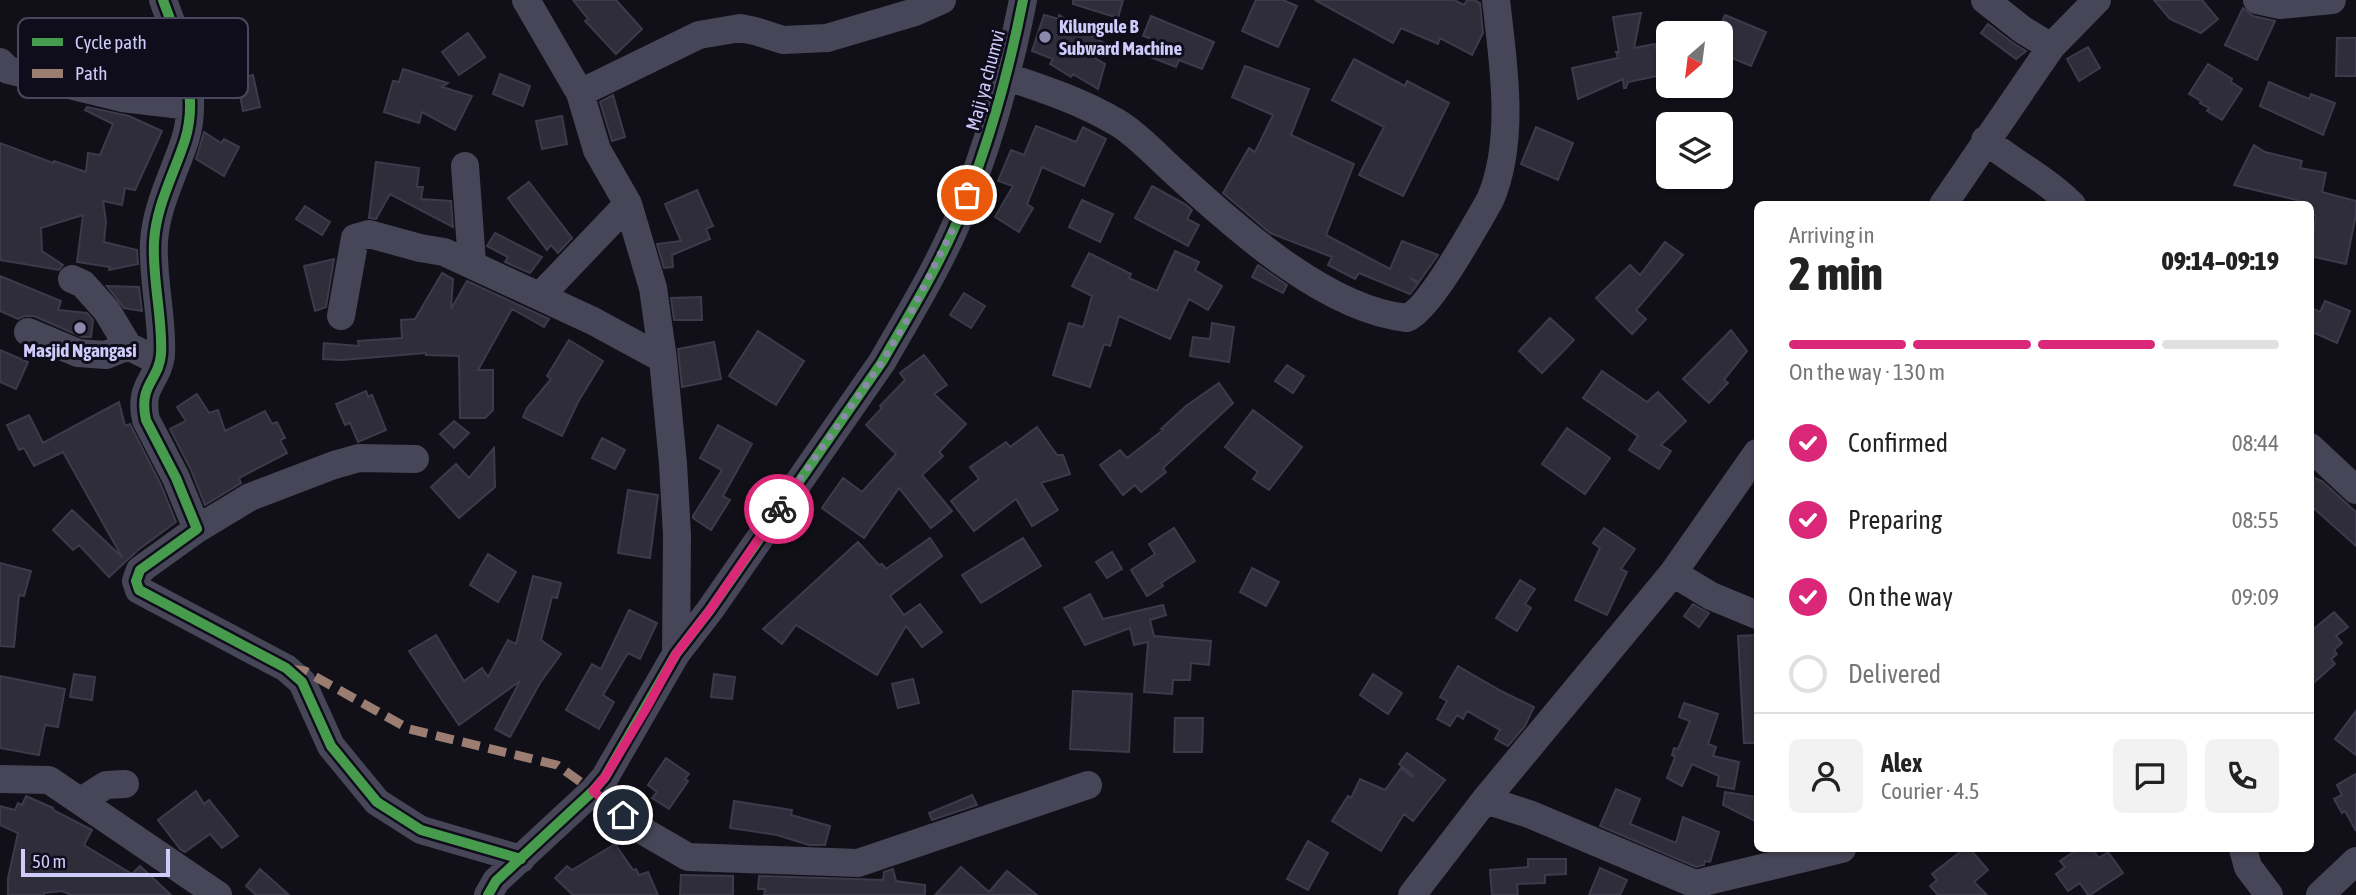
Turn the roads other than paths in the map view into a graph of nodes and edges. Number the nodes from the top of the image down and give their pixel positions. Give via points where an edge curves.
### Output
1 (163, 0) edge
2 (526, 0) edge
3 (942, 0) edge
4 (1023, 0) edge
5 (1496, 0) edge
6 (1985, 0) edge
7 (2097, 0) edge
8 (2257, 0) edge
9 (2332, 0) edge
10 (169, 18) edge
11 (2052, 47) junction
12 (0, 62) edge
13 (18, 72) edge
14 (1005, 76) junction
15 (580, 93) junction
16 (130, 98) edge
17 (189, 98) edge
18 (190, 106) junction
19 (1985, 140) junction
20 (465, 166) dead end
21 (1946, 201) edge
22 (2068, 201) edge
23 (628, 204) junction
24 (472, 263) junction
25 (72, 279) dead end
26 (540, 296) junction
27 (341, 316) dead end
28 (28, 332) dead end
29 (128, 346) junction
30 (161, 356) junction
31 (663, 359) junction
32 (2314, 451) edge
33 (1754, 457) edge
34 (415, 459) dead end
35 (2356, 490) edge
36 (197, 529) junction
37 (1673, 573) junction
38 (1754, 614) edge
39 (676, 654) junction
40 (0, 779) edge
41 (125, 784) dead end
42 (1088, 785) dead end
43 (593, 791) junction
44 (81, 800) junction
45 (1485, 800) junction
46 (1831, 852) edge
47 (2244, 852) edge
48 (521, 859) junction
49 (2356, 861) edge
50 (1697, 889) edge
51 (218, 895) edge
52 (488, 895) edge
53 (1412, 895) edge
54 (2269, 895) edge
55 (2320, 895) edge

1 - 10 street
2 - 15 street
3 - 15 street via 827,38 783,40 740,28 698,35
4 - 14 street, Maji ya chumvi
5 - 14 street via 1505,96 1497,185 1432,295 1419,312 1407,317 1371,309 1331,292 1281,261 1120,124 1065,96
6 - 11 street
7 - 11 street
8 - 9 street via 2280,5
11 - 19 street
12 - 13 street
14 - 39 street, Maji ya chumvi via 961,213 907,320
15 - 23 street via 597,150
16 - 18 street
17 - 18 street
18 - 30 street via 186,136 157,217 154,244
19 - 21 street
19 - 22 street
20 - 24 street
23 - 26 street
23 - 31 street via 653,288
24 - 26 street
24 - 27 street via 444,251 369,234 355,238
25 - 29 street via 83,284 107,311
26 - 31 street
28 - 29 street via 78,353 106,355
29 - 30 street via 148,356
30 - 36 street via 143,397 144,411
31 - 39 street via 677,535
32 - 35 street
33 - 37 street
34 - 36 street via 359,458 334,465 250,497
36 - 48 street via 140,570 139,590 286,668 302,682 331,746 377,802 421,830
37 - 38 street
37 - 45 street
39 - 43 street, Maji ya chumvi
40 - 44 street via 50,779
41 - 44 street via 106,785
42 - 43 street via 858,863 688,857 638,828
43 - 48 street, Maji ya chumvi
44 - 51 street
45 - 50 street via 1530,814
45 - 53 street
46 - 50 street
47 - 54 street via 2248,867
48 - 52 street, Maji ya chumvi via 496,881
49 - 55 street

